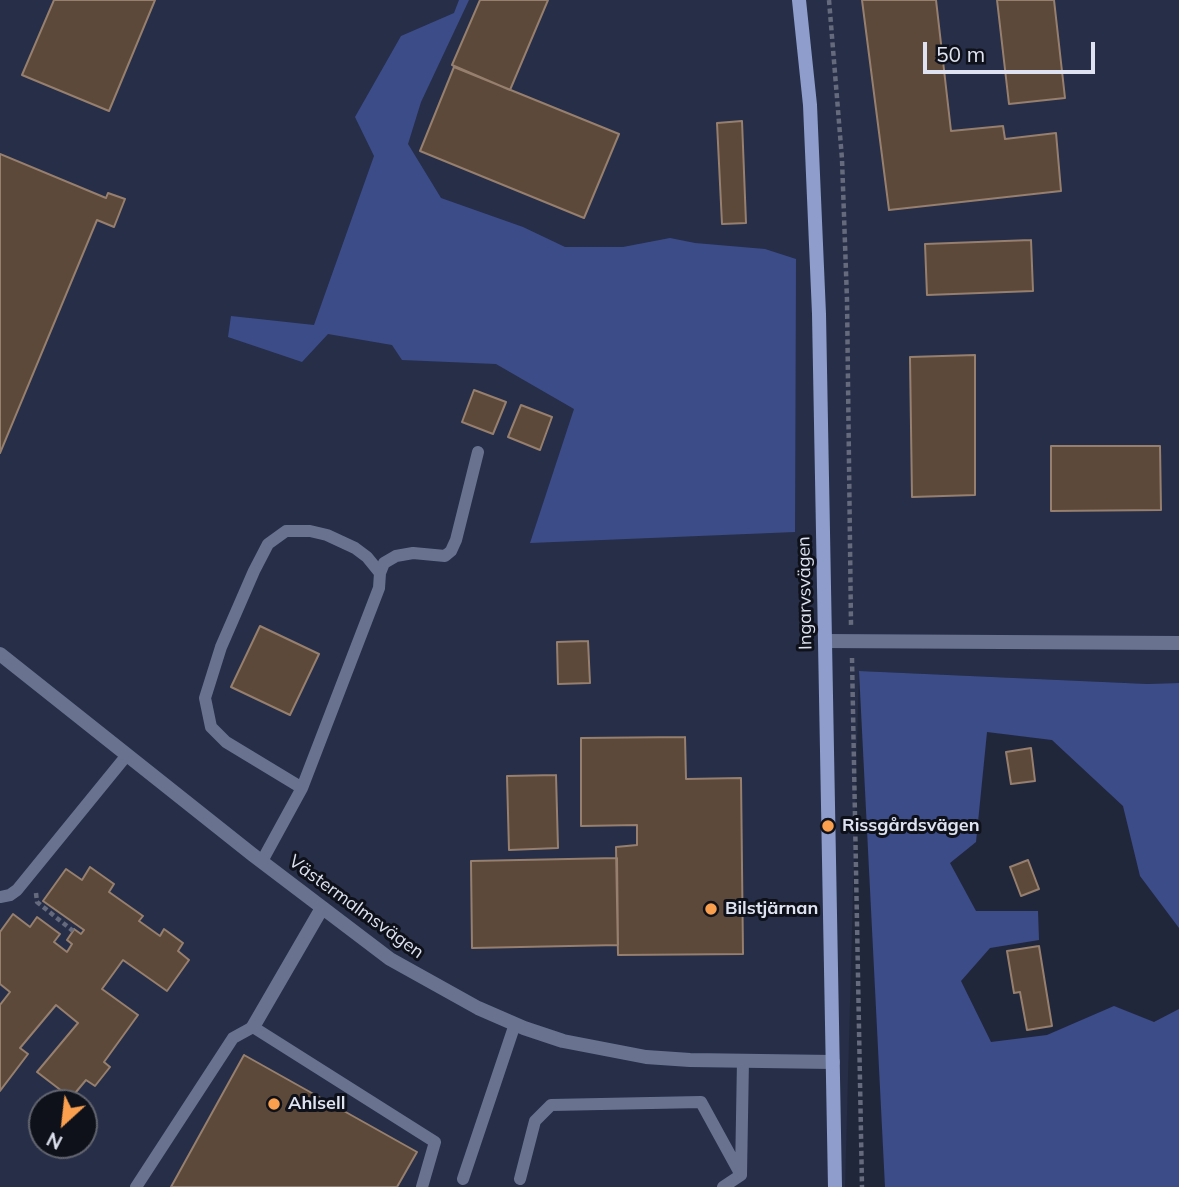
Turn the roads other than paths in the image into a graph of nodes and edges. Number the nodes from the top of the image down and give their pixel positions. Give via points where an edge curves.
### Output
1 (799, 0) edge
2 (478, 452) dead end
3 (380, 573) junction
4 (825, 641) junction
5 (1179, 643) edge
6 (1, 656) edge
7 (127, 755) junction
8 (302, 789) junction
9 (262, 861) junction
10 (0, 897) edge
11 (322, 908) junction
12 (515, 1024) junction
13 (253, 1027) junction
14 (743, 1060) junction
15 (832, 1062) junction
16 (741, 1175) junction
17 (463, 1179) dead end
18 (520, 1179) dead end
19 (136, 1187) edge
20 (422, 1187) edge
21 (723, 1187) edge
22 (835, 1187) edge

1 - 4 street, Ingarvsvägen via 816,213
2 - 3 lane via 451,551 444,556 413,552 396,556 384,562
3 - 8 lane via 379,589
3 - 8 lane via 355,548 327,535 286,531 268,544 221,647 205,698 211,727 226,742
4 - 5 street
4 - 15 street, Ingarvsvägen
6 - 7 street, Västermalmsvägen
7 - 9 street, Västermalmsvägen
7 - 10 lane via 17,890
8 - 9 lane
9 - 11 street, Västermalmsvägen
11 - 12 street, Västermalmsvägen via 390,959
11 - 13 street
12 - 14 street, Västermalmsvägen via 614,1052
12 - 17 lane
13 - 19 lane via 233,1038
13 - 20 lane via 435,1142
14 - 15 street, Västermalmsvägen
14 - 16 lane
15 - 22 street, Ingarvsvägen
16 - 18 lane via 701,1102 660,1102 551,1105 535,1121
16 - 21 lane

